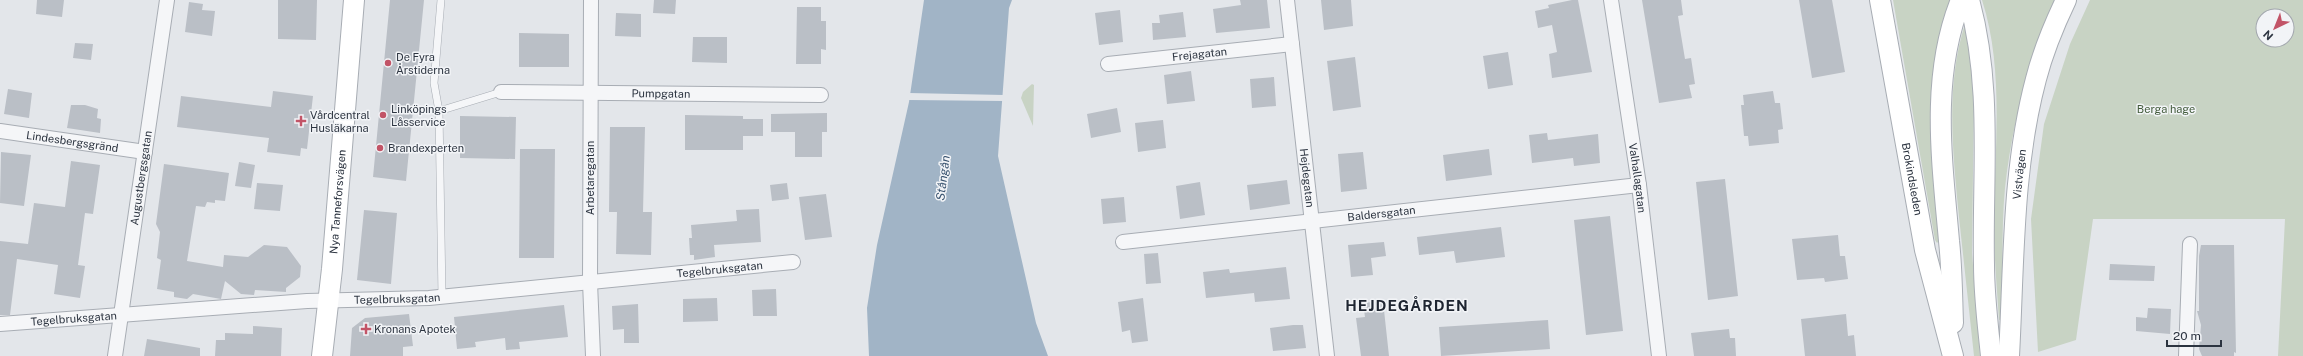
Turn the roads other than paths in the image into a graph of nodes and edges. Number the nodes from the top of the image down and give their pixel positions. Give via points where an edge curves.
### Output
1 (168, 0) edge
2 (354, 0) edge
3 (441, 0) edge
4 (591, 0) edge
5 (1287, 0) edge
6 (1611, 0) edge
7 (1880, 0) edge
8 (1961, 0) edge
9 (1970, 0) edge
10 (2066, 0) edge
11 (1292, 44) junction
12 (1108, 64) dead end
13 (501, 92) joint
14 (590, 93) junction
15 (821, 95) dead end
16 (439, 111) junction
17 (0, 131) edge
18 (145, 152) junction
19 (1640, 185) junction
20 (1311, 221) junction
21 (1123, 242) dead end
22 (2190, 244) dead end
23 (793, 262) dead end
24 (590, 282) junction
25 (442, 296) junction
26 (329, 301) junction
27 (121, 316) junction
28 (0, 324) edge
29 (115, 356) edge
30 (322, 356) edge
31 (593, 356) edge
32 (1327, 356) edge
33 (1660, 356) edge
34 (1954, 356) edge
35 (1991, 356) edge
36 (2009, 356) edge
37 (2186, 356) edge

1 - 18 street, Augustbergsgatan
2 - 26 main road, Nya Tanneforsvägen
3 - 16 lane via 434,83
4 - 14 street, Arbetaregatan
5 - 11 street, Hejdegatan
6 - 19 street, Valhallagatan
7 - 34 main road, Brokindsleden via 1925,250
8 - 34 main road via 1952,27 1941,89 1942,153 1950,243
9 - 35 main road via 1982,64 1985,105 1984,267
10 - 36 main road, Vistvägen via 2036,79 2023,141 2016,217
11 - 12 street, Frejagatan
11 - 20 street, Hejdegatan
13 - 14 street, Pumpgatan
13 - 16 lane
14 - 15 street, Pumpgatan
14 - 24 street, Arbetaregatan
16 - 25 lane
17 - 18 street, Lindesbergsgränd
18 - 27 street, Augustbergsgatan
19 - 20 street, Baldersgatan
19 - 33 street, Valhallagatan
20 - 21 street, Baldersgatan
20 - 32 street, Hejdegatan
22 - 37 street
23 - 24 street, Tegelbruksgatan
24 - 25 street, Tegelbruksgatan
24 - 31 street, Arbetaregatan
25 - 26 street, Tegelbruksgatan
26 - 27 street, Tegelbruksgatan via 215,307
26 - 30 main road, Nya Tanneforsvägen
27 - 28 street, Tegelbruksgatan
27 - 29 street, Augustbergsgatan

